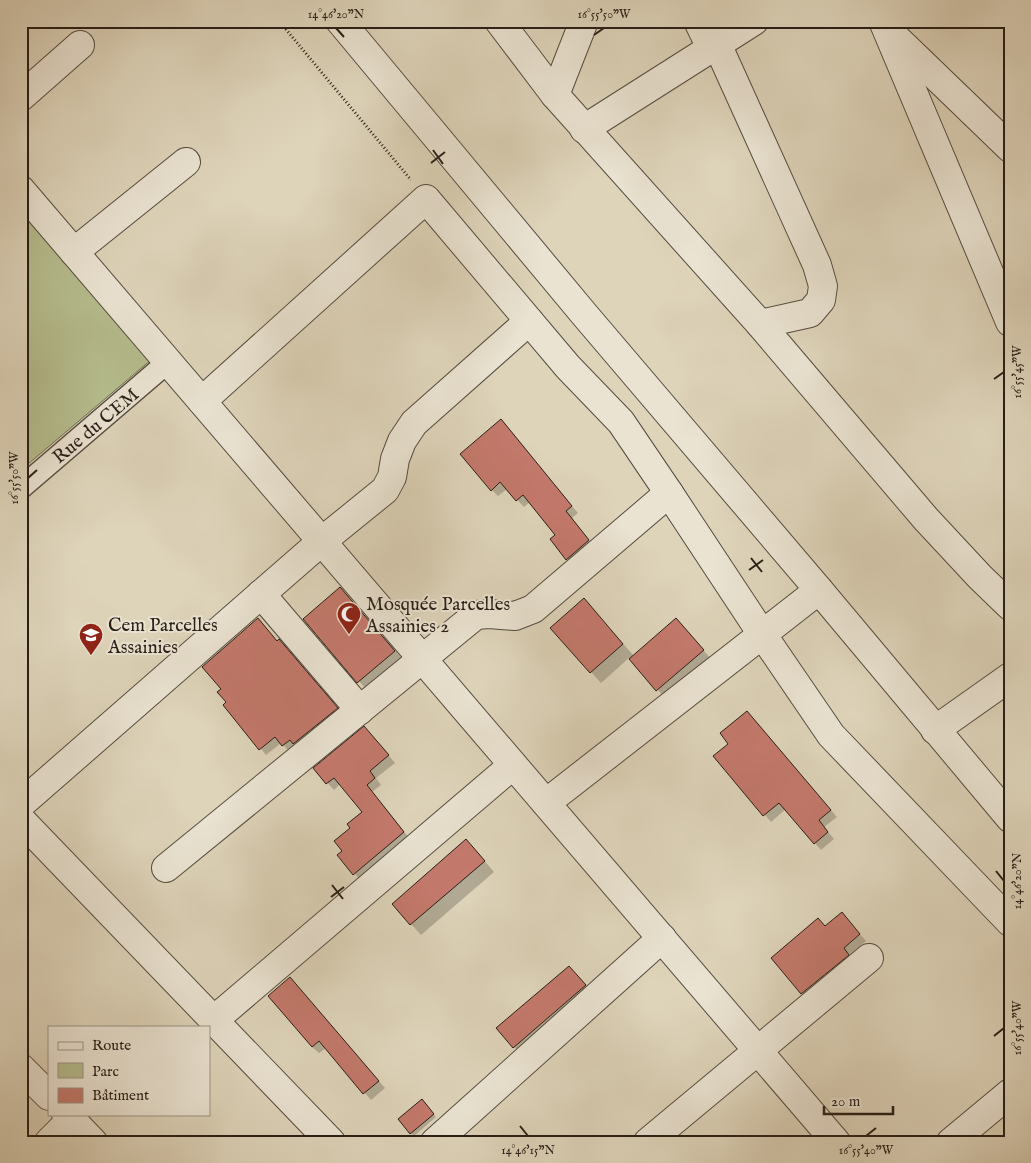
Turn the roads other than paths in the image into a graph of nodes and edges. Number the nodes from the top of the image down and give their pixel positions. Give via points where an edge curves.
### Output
1 (341, 21) edge
2 (499, 21) edge
3 (584, 21) edge
4 (698, 21) edge
5 (754, 21) edge
6 (884, 24) edge
7 (80, 45) dead end
8 (714, 46) junction
9 (554, 95) junction
10 (21, 97) edge
11 (584, 129) junction
12 (1010, 148) edge
13 (186, 162) dead end
14 (21, 190) edge
15 (74, 252) junction
16 (529, 321) junction
17 (1010, 322) edge
18 (760, 324) junction
19 (168, 362) junction
20 (202, 401) junction
21 (21, 488) edge
22 (669, 493) junction
23 (322, 541) junction
24 (819, 590) junction
25 (262, 594) junction
26 (1010, 606) edge
27 (762, 634) junction
28 (423, 659) junction
29 (1010, 676) edge
30 (360, 710) junction
31 (935, 730) junction
32 (513, 765) junction
33 (546, 803) junction
34 (21, 804) edge
35 (1010, 818) edge
36 (21, 820) edge
37 (166, 868) dead end
38 (1010, 922) edge
39 (662, 938) junction
40 (869, 958) dead end
41 (214, 1020) junction
42 (758, 1050) junction
43 (21, 1068) edge
44 (1010, 1093) edge
45 (48, 1095) edge
46 (69, 1117) edge
47 (49, 1142) edge
48 (92, 1142) edge
49 (331, 1142) edge
50 (435, 1142) edge
51 (648, 1142) edge
52 (836, 1142) edge
53 (951, 1142) edge

1 - 24 street
2 - 9 street
3 - 9 street
4 - 8 street
5 - 8 street
6 - 12 street
6 - 17 street
7 - 10 street
8 - 11 street
8 - 18 street via 817,265 823,286 821,300 810,313
9 - 11 street
11 - 18 street
13 - 15 street
14 - 15 street
15 - 19 street
16 - 20 street via 426,199
16 - 22 street via 620,422
16 - 23 street via 414,423 402,442 385,490
18 - 26 street via 926,519
19 - 20 street
19 - 21 street, Rue du CEM
20 - 23 street
22 - 27 street
22 - 28 street via 532,609 515,616 476,615
23 - 25 street
23 - 28 street
24 - 27 street
24 - 31 street
25 - 30 street
25 - 34 street
27 - 33 street
27 - 38 street via 831,735
28 - 30 street
28 - 32 street
29 - 31 street
30 - 37 street
31 - 35 street
32 - 33 street
32 - 41 street
33 - 39 street
36 - 41 street
39 - 42 street
39 - 50 street
40 - 42 street
41 - 49 street
42 - 51 street
42 - 52 street
43 - 45 street
44 - 53 street
46 - 47 street
46 - 48 street

